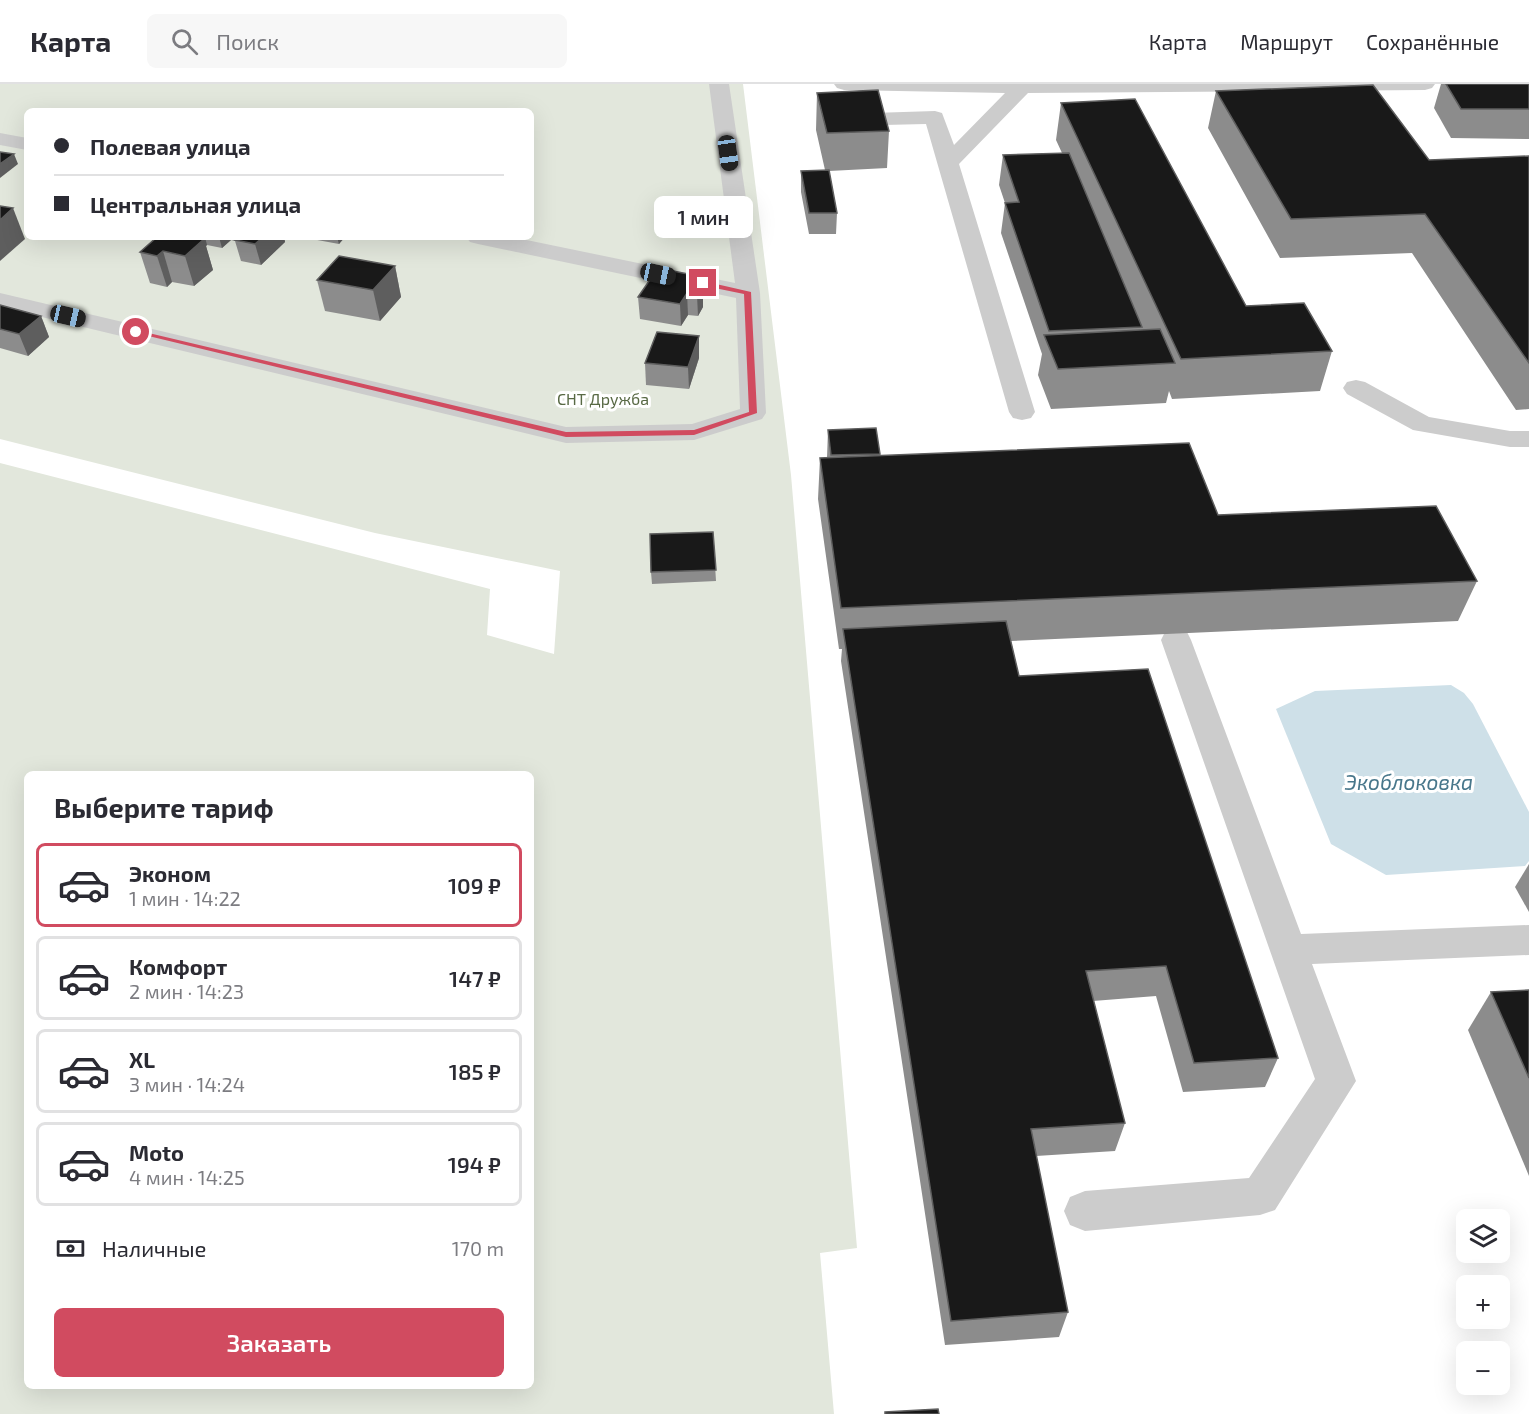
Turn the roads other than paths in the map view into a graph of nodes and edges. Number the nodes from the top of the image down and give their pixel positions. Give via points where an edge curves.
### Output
1 (718, 84) edge
2 (844, 84) edge
3 (1425, 84) edge
4 (1022, 87) junction
5 (820, 121) edge
6 (0, 139) edge
7 (24, 143) edge
8 (948, 163) junction
9 (493, 240) edge
10 (748, 292) junction
11 (0, 300) edge
12 (1356, 388) dead end
13 (1022, 412) dead end
14 (1529, 438) edge
15 (1176, 640) dead end
16 (1529, 939) edge
17 (1288, 950) junction
18 (1085, 1211) dead end

1 - 10 street
2 - 4 street
3 - 4 street
4 - 8 street
5 - 8 street via 935,117
6 - 7 street
8 - 13 street
9 - 10 street
10 - 11 street via 753,413 694,432 566,435
12 - 14 street via 1422,424 1510,439
15 - 17 street
16 - 17 street
17 - 18 street via 1336,1081 1260,1196

